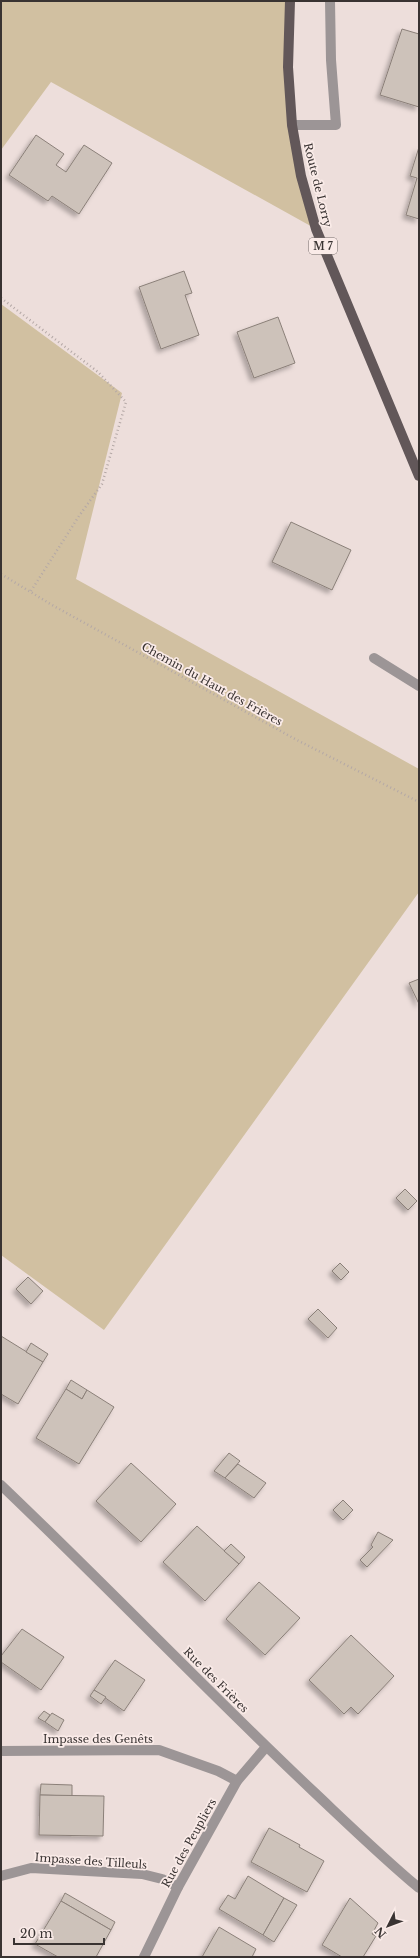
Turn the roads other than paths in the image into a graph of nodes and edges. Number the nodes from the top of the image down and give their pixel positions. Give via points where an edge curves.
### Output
1 (290, 1) edge
2 (330, 1) edge
3 (292, 125) junction
4 (419, 476) edge
5 (374, 658) dead end
6 (419, 686) edge
7 (1, 1485) edge
8 (266, 1747) junction
9 (1, 1751) edge
10 (237, 1781) junction
11 (1, 1876) edge
12 (178, 1888) junction
13 (419, 1888) edge
14 (144, 1957) edge

1 - 3 main road, Route de Lorry / M 7 via 288,67
2 - 3 street via 336,124
3 - 4 main road, Route de Lorry / M 7 via 301,176 316,229
5 - 6 street
7 - 8 street, Rue des Frières via 76,1556
8 - 10 street, Rue des Peupliers
8 - 13 street, Rue des Frières
9 - 10 street, Impasse des Genêts via 159,1750
10 - 12 street, Rue des Peupliers
11 - 12 street, Impasse des Tilleuls via 31,1868 142,1874
12 - 14 street, Rue des Peupliers

